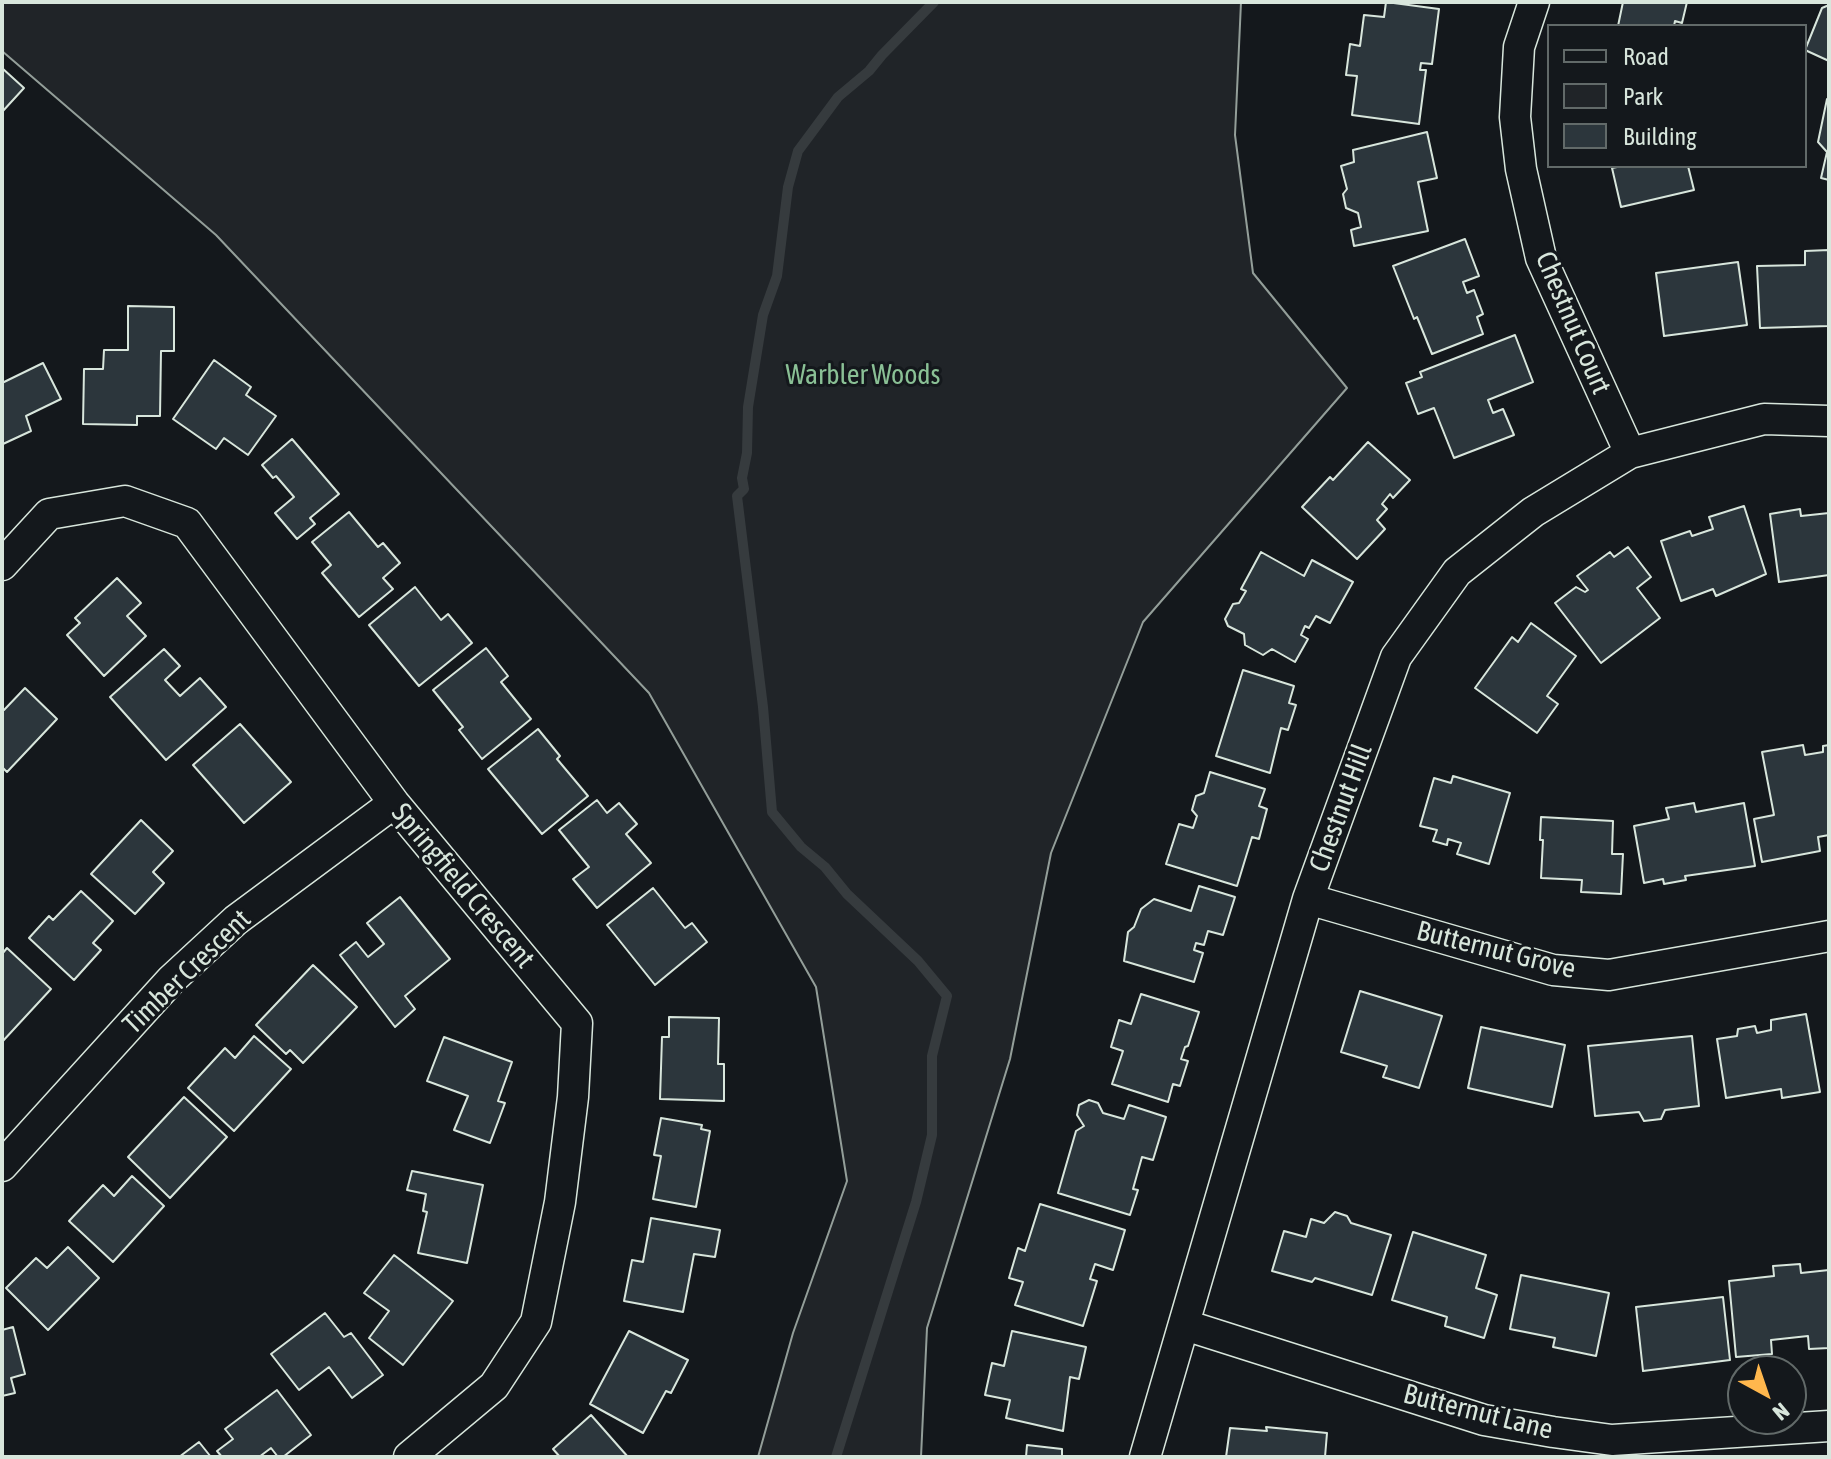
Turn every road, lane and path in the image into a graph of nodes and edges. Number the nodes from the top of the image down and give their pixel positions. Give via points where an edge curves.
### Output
1 (1534, 2) edge
2 (1829, 421) edge
3 (1630, 453) junction
4 (2, 565) edge
5 (394, 803) junction
6 (1308, 899) junction
7 (1829, 936) edge
8 (2, 1166) edge
9 (1185, 1325) junction
10 (1829, 1426) edge
11 (409, 1457) edge
12 (1145, 1457) edge

1 - 3 street, Chestnut Court via 1519,47 1515,117 1521,169 1541,258
2 - 3 street, Chestnut Hill via 1764,419
3 - 6 street, Chestnut Hill via 1533,512 1457,572 1396,657
4 - 5 street, Springfield Crescent via 49,514 125,501 187,523
5 - 8 street, Timber Crescent via 236,920 171,980
5 - 11 street, Springfield Crescent via 577,1023 560,1202 536,1322 494,1386
6 - 7 street, Butternut Grove via 1553,970 1609,975
6 - 9 street, Chestnut Hill
9 - 10 street, Butternut Lane via 1484,1420 1553,1432 1612,1440
9 - 12 street, Chestnut Hill

